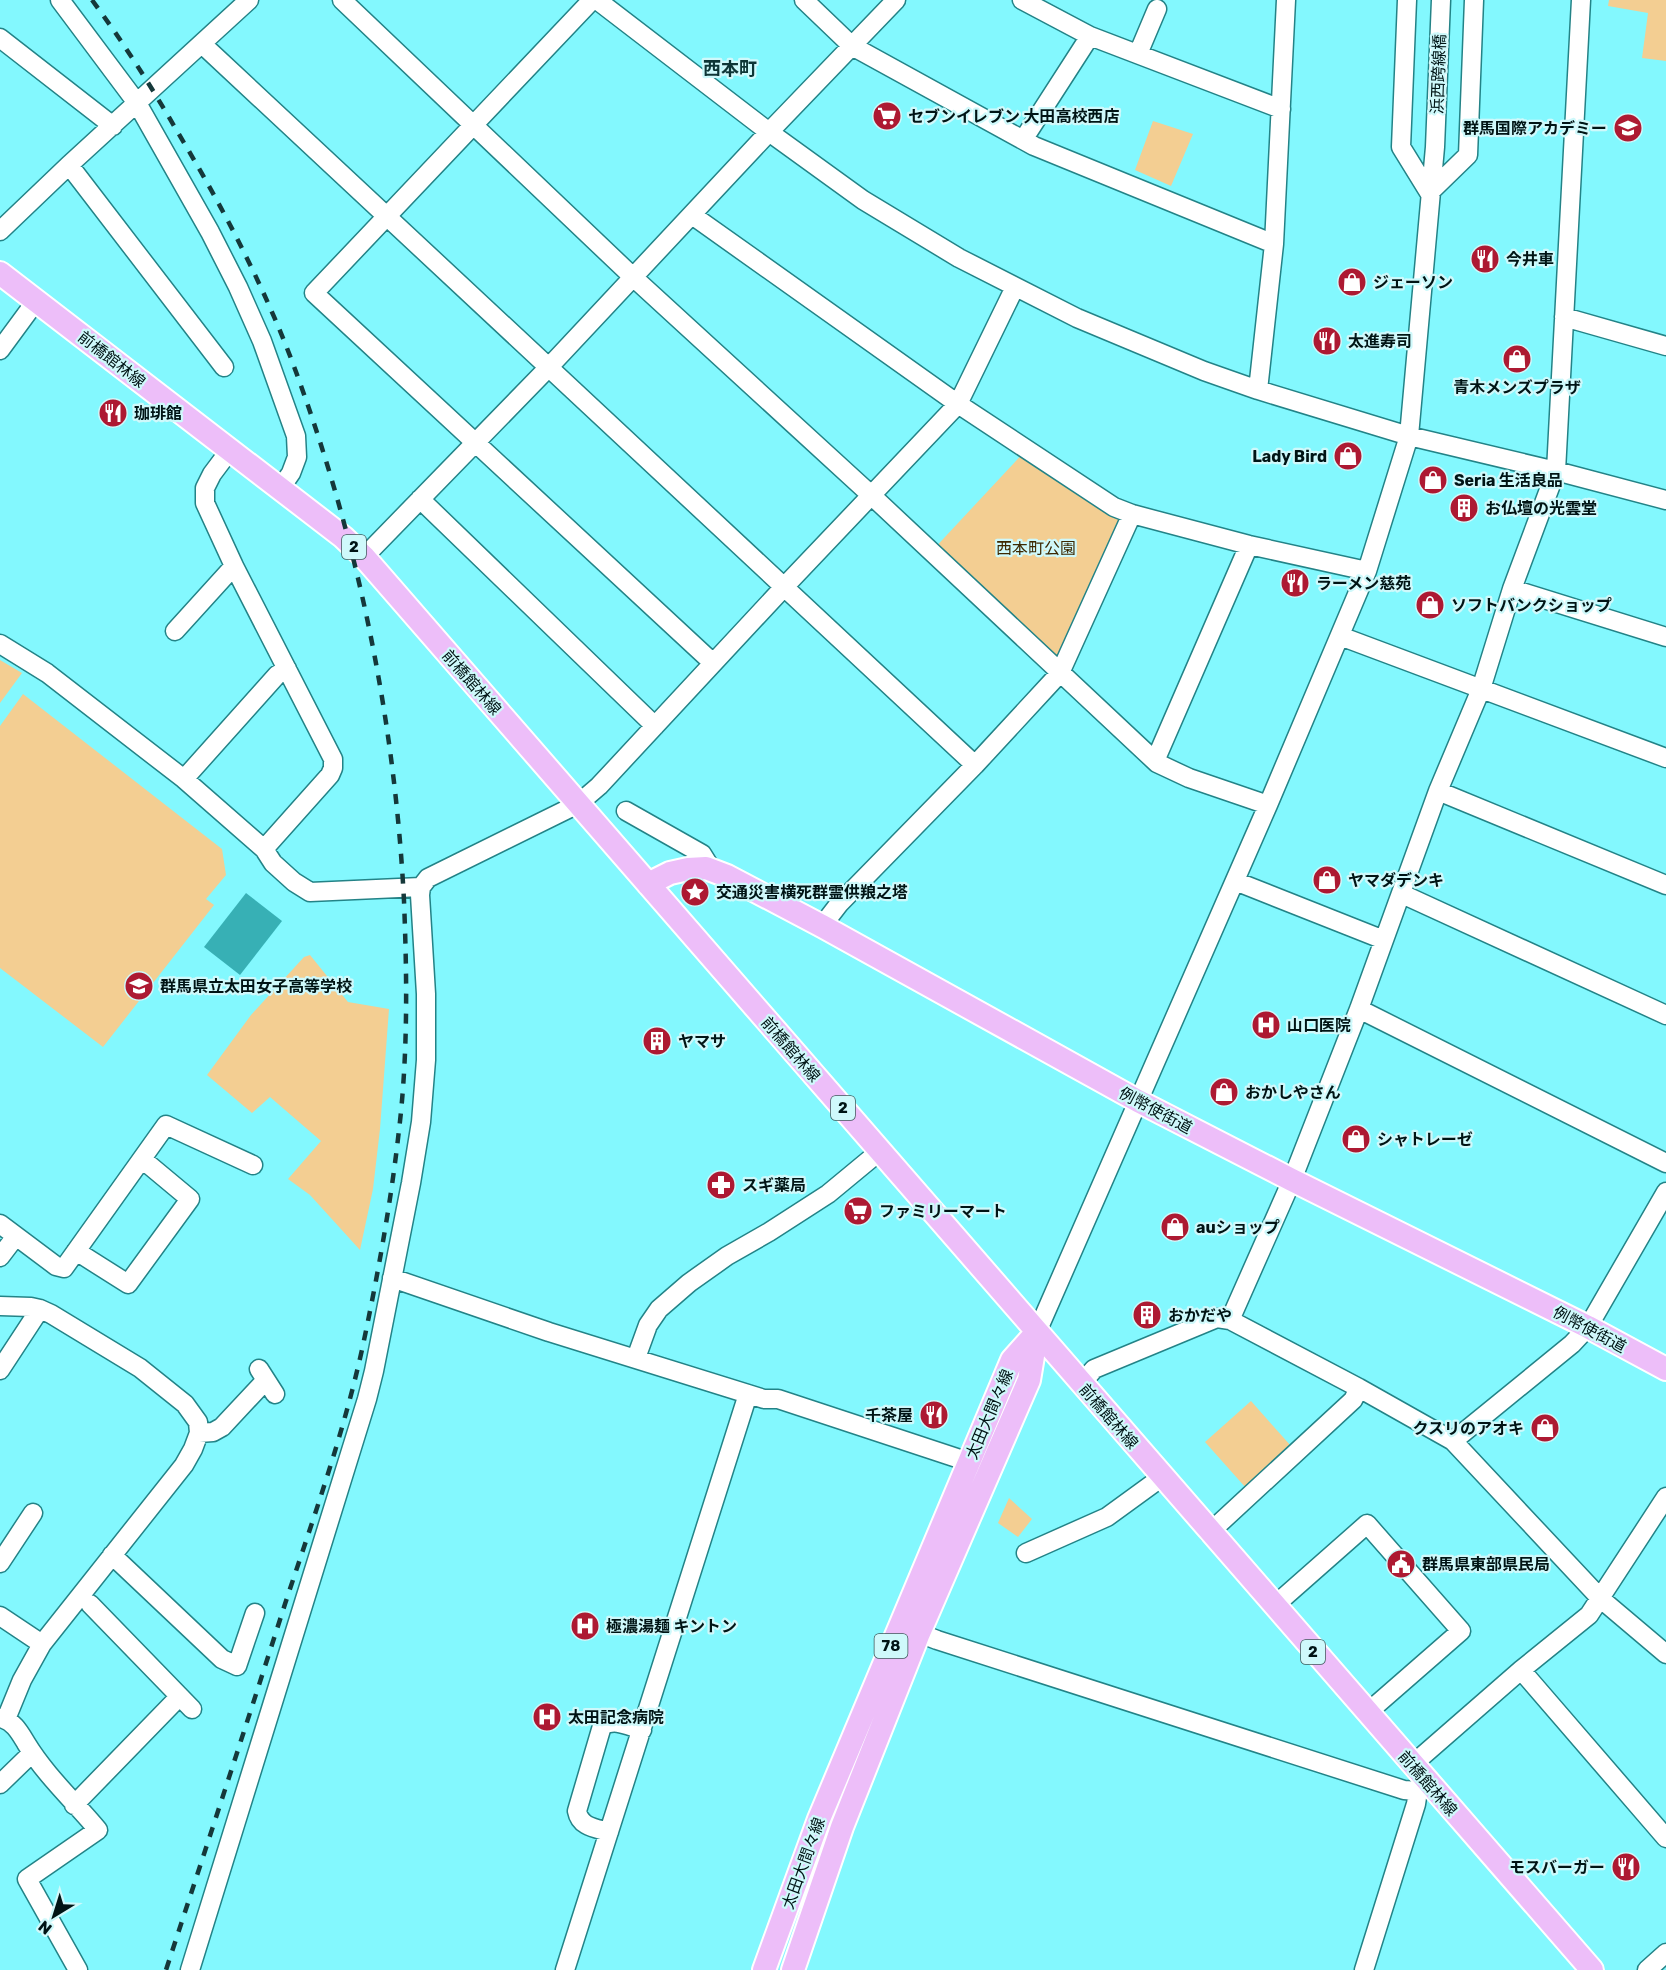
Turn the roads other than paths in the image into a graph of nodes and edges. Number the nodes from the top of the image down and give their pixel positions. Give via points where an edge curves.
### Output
1 (60, 0) edge
2 (249, 0) edge
3 (342, 0) edge
4 (592, 0) edge
5 (597, 0) edge
6 (804, 0) edge
7 (896, 0) edge
8 (1022, 0) edge
9 (1286, 0) edge
10 (1407, 0) edge
11 (1441, 0) edge
12 (1474, 0) edge
13 (1581, 0) edge
14 (1157, 9) dead end
15 (1090, 36) junction
16 (0, 38) edge
17 (202, 44) junction
18 (852, 46) junction
19 (1138, 54) junction
20 (137, 103) junction
21 (1281, 109) junction
22 (472, 124) junction
23 (113, 126) junction
24 (769, 132) junction
25 (1023, 140) junction
26 (69, 165) junction
27 (1431, 193) junction
28 (692, 215) junction
29 (385, 217) junction
30 (0, 231) edge
31 (1274, 244) junction
32 (0, 273) edge
33 (633, 277) junction
34 (1015, 287) junction
35 (36, 301) junction
36 (1564, 317) junction
37 (1666, 346) edge
38 (0, 350) edge
39 (224, 367) dead end
40 (548, 368) junction
41 (1258, 390) junction
42 (958, 404) junction
43 (1409, 436) junction
44 (477, 442) junction
45 (230, 450) junction
46 (1556, 471) junction
47 (280, 489) junction
48 (871, 495) junction
49 (420, 499) junction
50 (1666, 500) edge
51 (1132, 514) junction
52 (1249, 545) junction
53 (364, 557) junction
54 (234, 566) junction
55 (1367, 572) junction
56 (785, 586) junction
57 (1512, 589) junction
58 (175, 631) dead end
59 (1340, 636) junction
60 (1666, 637) edge
61 (0, 644) edge
62 (713, 663) junction
63 (287, 669) junction
64 (1060, 672) junction
65 (1481, 689) junction
66 (655, 726) junction
67 (1666, 758) edge
68 (1155, 760) junction
69 (975, 765) junction
70 (184, 779) junction
71 (1438, 791) junction
72 (578, 804) junction
73 (1268, 805) junction
74 (626, 811) dead end
75 (264, 849) junction
76 (712, 870) junction
77 (1234, 881) junction
78 (648, 884) junction
79 (1666, 885) edge
80 (421, 887) junction
81 (1402, 894) junction
82 (822, 926) junction
83 (1384, 940) junction
84 (1359, 1009) junction
85 (1666, 1015) edge
86 (1138, 1101) junction
87 (880, 1150) junction
88 (142, 1159) junction
89 (1666, 1163) edge
90 (252, 1165) dead end
91 (1292, 1180) junction
92 (1666, 1192) edge
93 (0, 1224) edge
94 (16, 1236) junction
95 (76, 1251) junction
96 (0, 1257) edge
97 (392, 1278) junction
98 (0, 1306) edge
99 (40, 1309) junction
100 (1230, 1320) junction
101 (1588, 1327) junction
102 (1037, 1332) junction
103 (636, 1359) junction
104 (0, 1370) edge
105 (1666, 1370) edge
106 (267, 1381) dead end
107 (1081, 1384) junction
108 (1359, 1388) junction
109 (748, 1394) junction
110 (199, 1433) junction
111 (1453, 1441) junction
112 (969, 1462) junction
113 (1162, 1477) junction
114 (1664, 1506) edge
115 (33, 1513) dead end
116 (1209, 1533) junction
117 (1026, 1552) dead end
118 (112, 1555) junction
119 (0, 1563) edge
120 (1601, 1599) junction
121 (90, 1604) dead end
122 (1274, 1606) junction
123 (255, 1613) dead end
124 (0, 1616) edge
125 (920, 1633) junction
126 (42, 1644) junction
127 (1666, 1654) edge
128 (1521, 1670) junction
129 (1367, 1713) junction
130 (3, 1718) edge
131 (642, 1730) junction
132 (32, 1753) junction
133 (1413, 1765) junction
134 (0, 1784) edge
135 (1423, 1787) junction
136 (74, 1805) junction
137 (609, 1832) junction
138 (1666, 1838) edge
139 (1666, 1953) edge
140 (78, 1970) edge
141 (190, 1970) edge
142 (565, 1970) edge
143 (764, 1970) edge
144 (793, 1970) edge
145 (1364, 1970) edge
146 (1592, 1970) edge
147 (1647, 1970) edge

1 - 20 street
2 - 17 street
3 - 22 street
4 - 22 street
5 - 24 street
6 - 18 street
7 - 18 street
8 - 15 street
9 - 21 street
10 - 27 street via 1401,147
11 - 27 street, 浜西跨線橋
12 - 27 street via 1468,155
13 - 36 street
14 - 19 street
15 - 19 street
15 - 25 street
16 - 23 street
17 - 20 street
17 - 29 street
18 - 24 street
18 - 25 street
19 - 21 street
20 - 23 street
20 - 47 street via 238,287 287,408 296,436 297,458
21 - 31 street
22 - 29 street
22 - 33 street
23 - 26 street
24 - 28 street
24 - 34 street via 863,200
25 - 31 street
26 - 30 street
26 - 39 street
27 - 43 street, 浜西跨線橋
28 - 33 street
28 - 42 street
29 - 40 street
29 - 44 street via 314,293
31 - 41 street
32 - 35 main road, 前橋館林線 / 2
33 - 40 street
33 - 48 street
34 - 41 street via 1136,344
34 - 42 street
35 - 38 street
35 - 45 main road, 前橋館林線 / 2
36 - 37 street
36 - 46 street
40 - 44 street
40 - 56 street
41 - 43 street
42 - 48 street
42 - 51 street via 1114,507
43 - 46 street
43 - 55 street, 浜西跨線橋
44 - 49 street
44 - 62 street
45 - 47 main road, 前橋館林線 / 2
45 - 54 street via 205,488 206,503
46 - 50 street
46 - 57 street
47 - 53 main road, 前橋館林線 / 2
48 - 56 street
48 - 64 street
49 - 53 street
49 - 66 street
51 - 52 street
51 - 64 street
52 - 55 street
52 - 68 street
53 - 72 main road, 前橋館林線 / 2
54 - 58 street
54 - 63 street
55 - 59 street, 浜西跨線橋
56 - 62 street
56 - 69 street
57 - 60 street
57 - 65 street
59 - 65 street
59 - 73 street, 浜西跨線橋
61 - 70 street via 47,673
62 - 66 street
63 - 70 street via 277,675
63 - 75 street via 333,759 333,768
64 - 68 street
64 - 69 street
65 - 67 street
65 - 71 street
66 - 72 street
68 - 73 street via 1189,778
69 - 82 street
70 - 75 street
71 - 79 street
71 - 81 street
72 - 78 main road, 前橋館林線 / 2
72 - 80 street via 428,878
73 - 77 street, 浜西跨線橋
74 - 76 street via 702,854
75 - 80 street via 273,863 310,892
76 - 78 main road, 例幣使街道 via 688,869
76 - 82 main road, 例幣使街道
77 - 83 street
77 - 86 street, 浜西跨線橋
78 - 87 main road, 前橋館林線 / 2
80 - 97 street via 426,1060 421,1122
81 - 83 street
81 - 85 street
82 - 86 main road, 例幣使街道
83 - 84 street
84 - 89 street
84 - 91 street
86 - 91 main road, 例幣使街道
86 - 102 street, 浜西跨線橋
87 - 102 main road, 前橋館林線 / 2
87 - 103 street via 828,1194 727,1256 659,1309 648,1325
88 - 90 street via 166,1125
88 - 95 street
88 - 95 street via 190,1199 128,1284
91 - 100 street
91 - 101 main road, 例幣使街道
92 - 101 street
93 - 94 street
94 - 95 street via 64,1268
94 - 96 street
97 - 103 street
97 - 141 street via 367,1399
98 - 99 street
99 - 104 street
99 - 110 street via 140,1368 185,1404 198,1422
100 - 107 street via 1217,1318 1094,1369
100 - 108 street
101 - 105 main road, 例幣使街道
101 - 111 street
102 - 107 main road, 前橋館林線 / 2
102 - 112 main road, 太田大間々線 / 78 via 1012,1360
102 - 125 main road, 太田大間々線 / 78 via 1029,1380
103 - 109 street
106 - 110 street via 222,1427
107 - 113 main road, 前橋館林線 / 2
108 - 111 street
108 - 116 street via 1353,1400
109 - 112 street via 778,1399
109 - 131 street
110 - 118 street via 184,1466
111 - 120 street
112 - 143 main road, 太田大間々線 / 78 via 819,1819
113 - 116 main road, 前橋館林線 / 2
113 - 117 street via 1107,1516
114 - 120 street
115 - 119 street
116 - 122 main road, 前橋館林線 / 2
118 - 123 street via 222,1659 237,1666
118 - 126 street
120 - 127 street
120 - 128 street via 1589,1614
121 - 136 street via 186,1703
122 - 129 main road, 前橋館林線 / 2
122 - 129 street via 1367,1524 1454,1622 1461,1631
124 - 126 street
125 - 135 street via 1393,1786
125 - 144 main road, 太田大間々線 / 78 via 842,1827
126 - 130 street
128 - 133 street
128 - 138 street
129 - 133 main road, 前橋館林線 / 2
130 - 132 street via 20,1732
131 - 137 street
131 - 137 street via 615,1722 602,1726 578,1811 584,1824
132 - 134 street
132 - 136 street
133 - 135 main road, 前橋館林線 / 2
135 - 145 street
135 - 146 main road, 前橋館林線 / 2
136 - 140 street via 98,1830 27,1879
137 - 142 street
139 - 147 street

